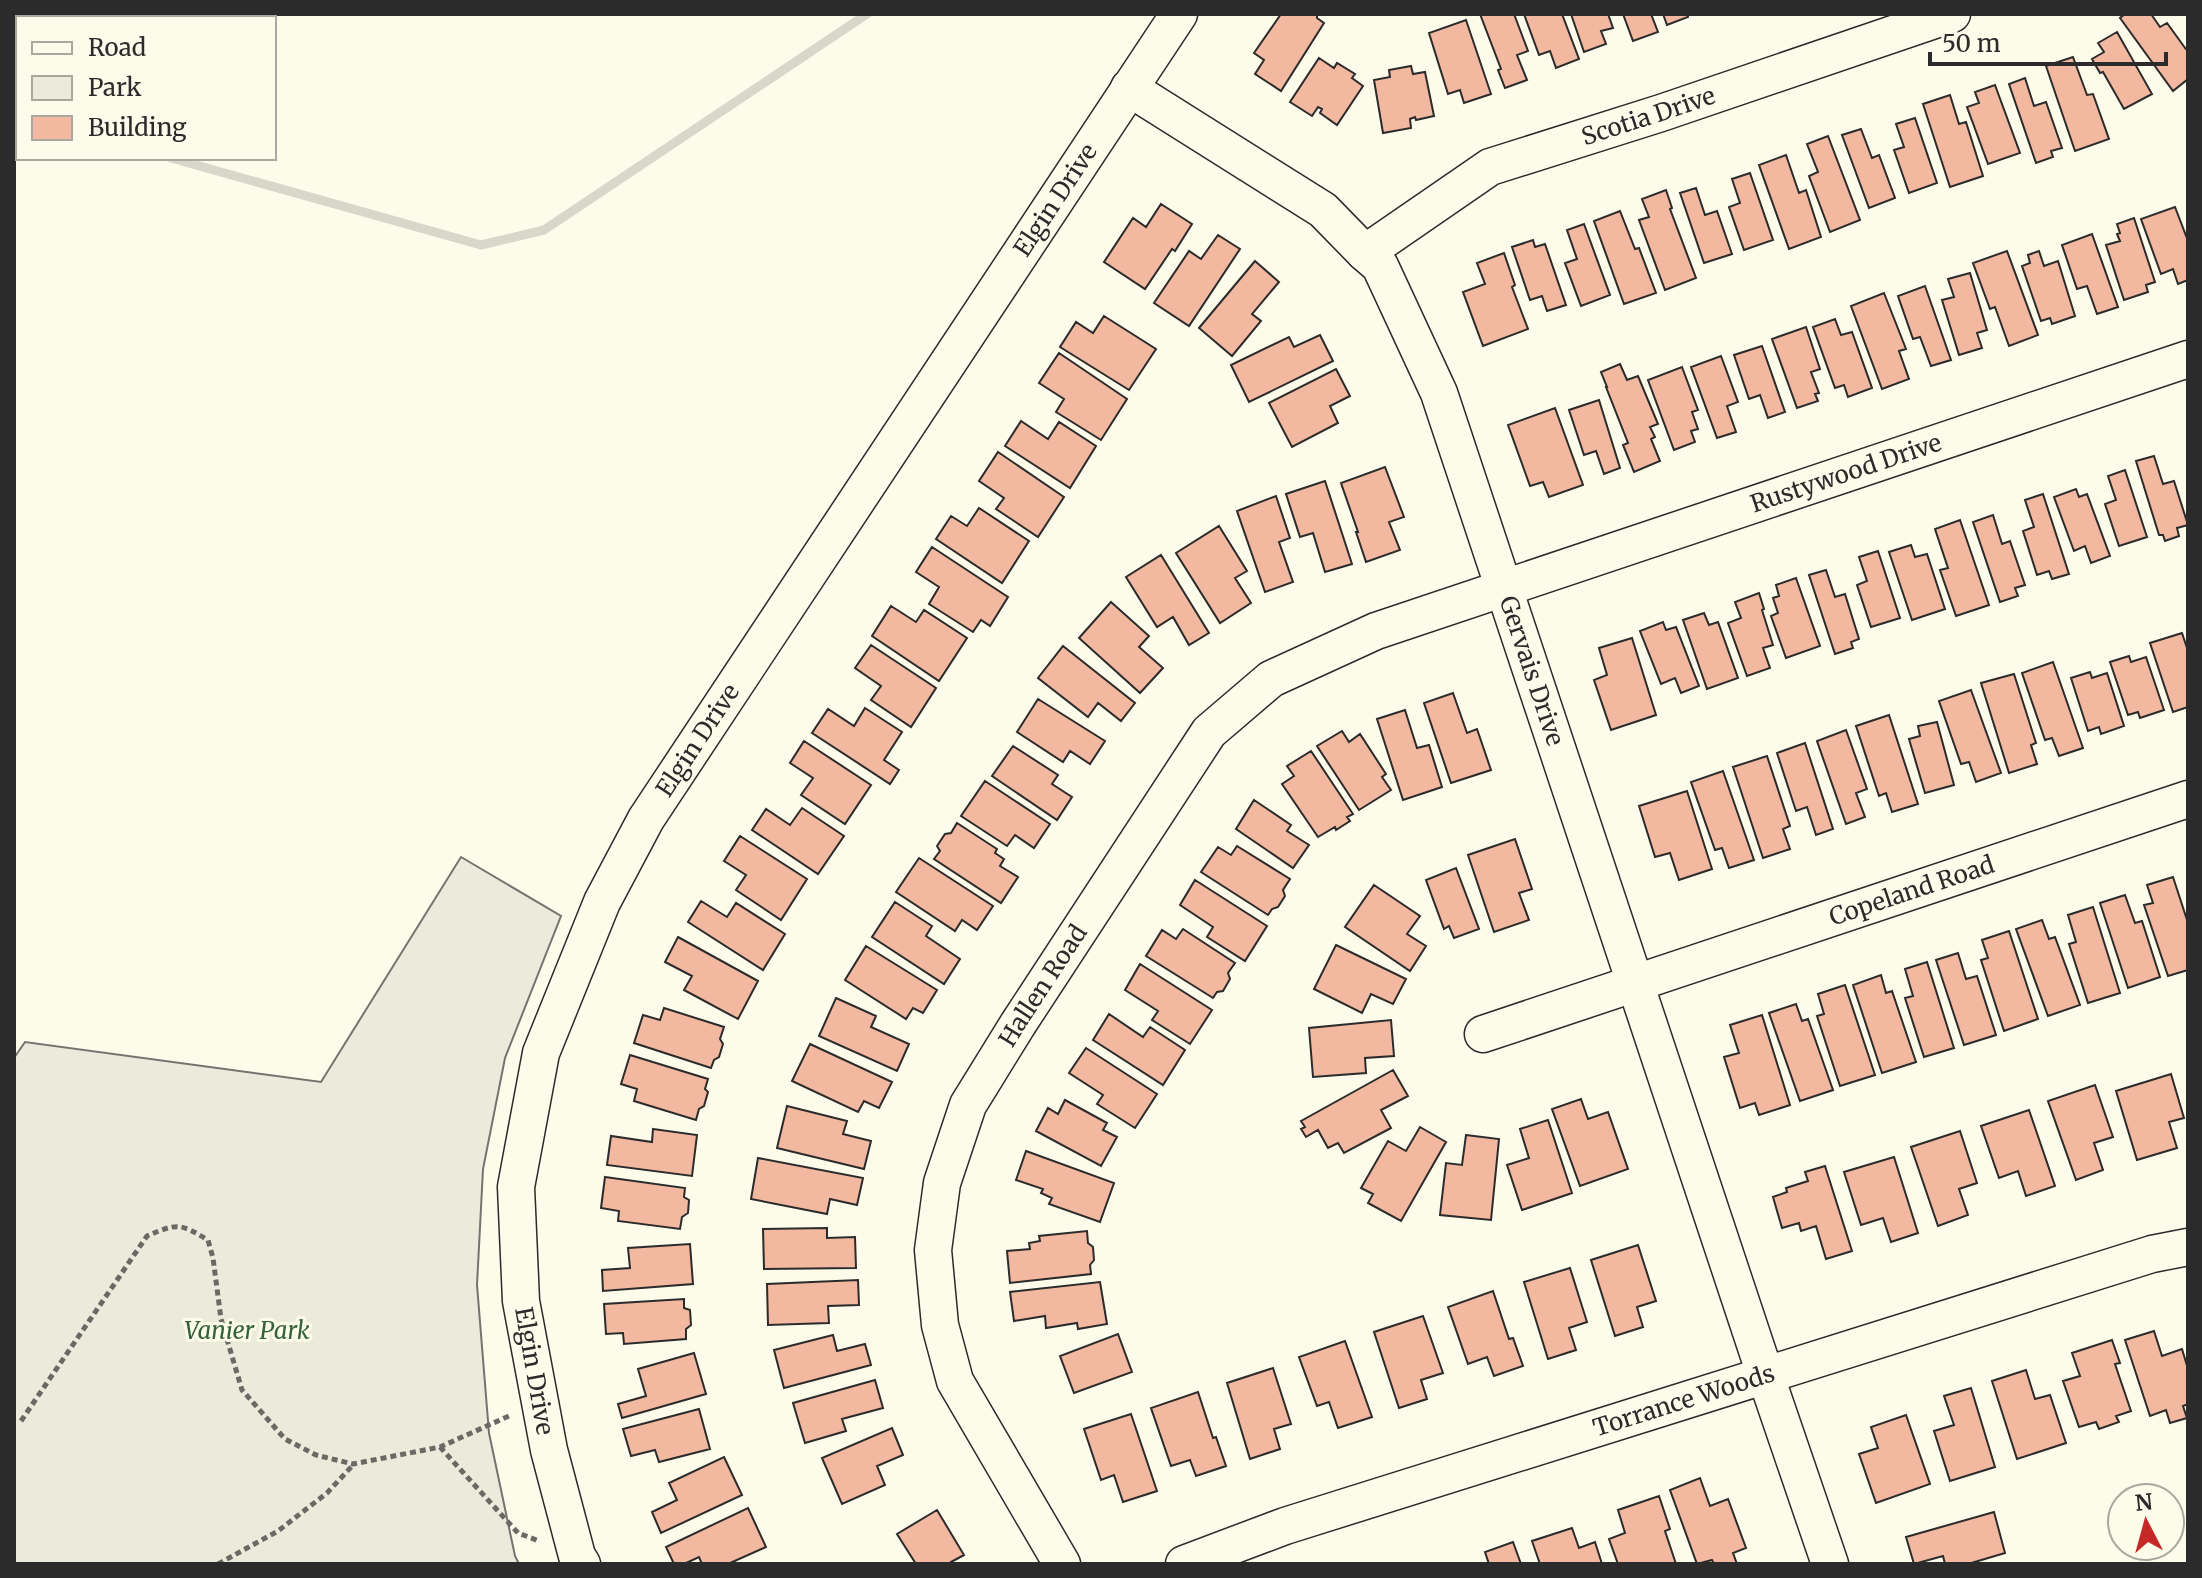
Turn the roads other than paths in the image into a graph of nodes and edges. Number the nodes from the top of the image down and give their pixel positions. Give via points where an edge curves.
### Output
1 (1179, 14) edge
2 (1952, 14) edge
3 (1129, 88) junction
4 (1365, 253) junction
5 (2188, 359) edge
6 (1504, 587) junction
7 (2188, 799) edge
8 (1635, 983) junction
9 (1483, 1034) dead end
10 (2188, 1247) edge
11 (1765, 1374) junction
12 (579, 1560) edge
13 (1062, 1564) edge
14 (1184, 1564) edge
15 (1830, 1564) edge

1 - 3 street, Elgin Drive
2 - 4 street, Scotia Drive via 1490,167
3 - 4 street, Gervais Drive via 1323,210
3 - 12 street, Elgin Drive via 646,819 602,902 541,1053 516,1187 521,1301 549,1450
4 - 6 street, Gervais Drive via 1380,266 1439,393
5 - 6 street, Rustywood Drive
6 - 8 street, Gervais Drive
6 - 13 street, Hallen Road via 1376,631 1271,679 1209,732 968,1105 942,1183 933,1250 940,1325 955,1381
7 - 8 street, Copeland Road
8 - 9 street, Copeland Road
8 - 11 street, Gervais Drive
10 - 11 street, Torrance Woods
11 - 14 street, Torrance Woods via 1285,1526
11 - 15 street, Gervais Drive

